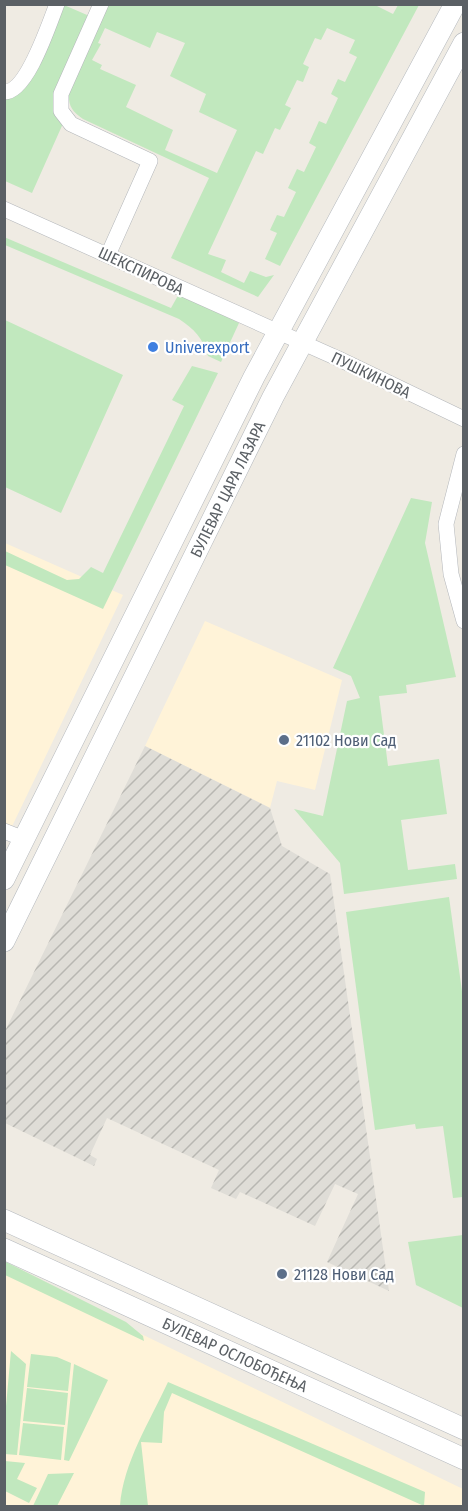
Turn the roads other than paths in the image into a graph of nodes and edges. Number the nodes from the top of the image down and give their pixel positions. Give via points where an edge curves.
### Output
1 (57, 4) edge
2 (101, 4) edge
3 (455, 4) edge
4 (464, 43) edge
5 (4, 92) edge
6 (4, 209) edge
7 (108, 255) junction
8 (277, 333) junction
9 (301, 343) junction
10 (464, 419) edge
11 (464, 454) edge
12 (464, 621) edge
13 (14, 835) edge
14 (4, 879) edge
15 (4, 941) edge
16 (4, 1220) edge
17 (4, 1249) edge
18 (464, 1429) edge
19 (464, 1459) edge

1 - 5 street via 26,75 16,89
2 - 7 street via 61,94 61,111 65,119 150,161
3 - 8 main road, БУЛЕВАР ЦАРА ЛАЗАРА
4 - 9 main road, БУЛЕВАР ЦАРА ЛАЗАРА
6 - 7 street, ШЕКСПИРОВА
7 - 8 street, ШЕКСПИРОВА
8 - 9 street, ПУШКИНОВА
8 - 13 main road, БУЛЕВАР ЦАРА ЛАЗАРА
9 - 10 street, ПУШКИНОВА
9 - 15 main road, БУЛЕВАР ЦАРА ЛАЗАРА
11 - 12 street via 446,524 451,574
13 - 14 main road, БУЛЕВАР ЦАРА ЛАЗАРА
16 - 18 main road, БУЛЕВАР ОСЛОБОЂЕЊА
17 - 19 main road, БУЛЕВАР ОСЛОБОЂЕЊА

